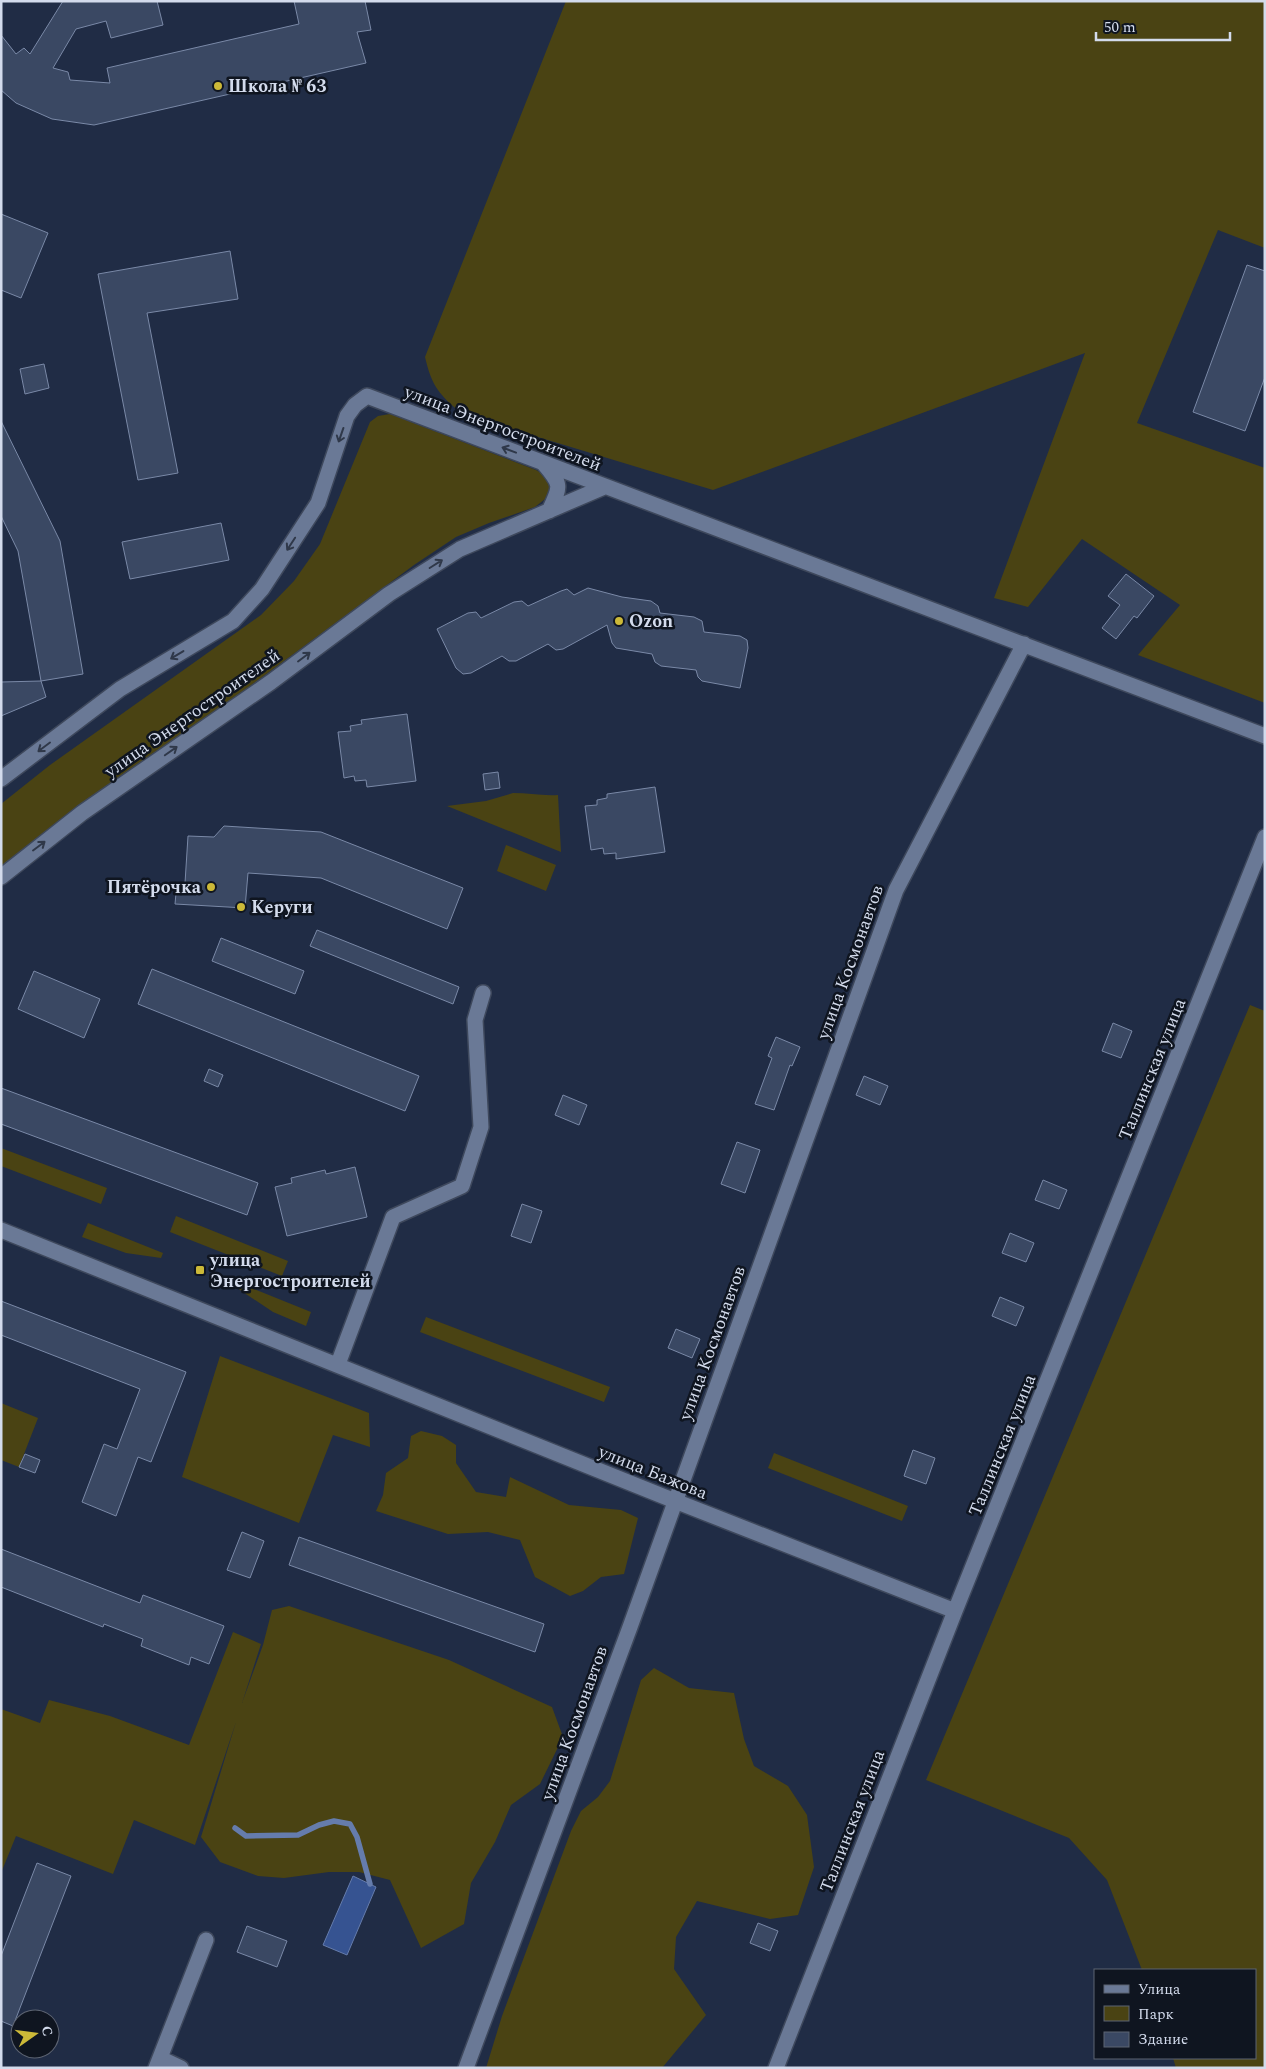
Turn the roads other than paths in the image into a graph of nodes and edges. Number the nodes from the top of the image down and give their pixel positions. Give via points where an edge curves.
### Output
1 (544, 464) junction
2 (604, 487) junction
3 (549, 510) junction
4 (1024, 644) junction
5 (1265, 736) edge
6 (1, 779) edge
7 (1265, 837) edge
8 (1, 877) edge
9 (483, 993) dead end
10 (1, 1230) edge
11 (338, 1364) junction
12 (675, 1501) junction
13 (955, 1611) junction
14 (206, 1940) dead end
15 (158, 2063) edge
16 (182, 2068) edge
17 (466, 2068) edge
18 (776, 2068) edge

1 - 2 street, улица Энергостроителей
1 - 3 street via 557,480 558,492
1 -> 6 street, улица Энергостроителей via 367,396 347,416 318,503 262,589 233,621 120,689
2 - 3 street, улица Энергостроителей
2 - 4 street
8 -> 3 street, улица Энергостроителей via 82,813 271,682 389,594 460,549
4 - 5 street
4 - 12 street, улица Космонавтов via 896,890
7 - 13 street, Таллинская улица
9 - 11 street via 475,1020 481,1127 462,1186 394,1216
10 - 11 street, улица Бажова
11 - 12 street, улица Бажова
12 - 13 street, улица Бажова
12 - 17 street, улица Космонавтов
13 - 18 street, Таллинская улица
14 - 15 street
15 - 16 street

